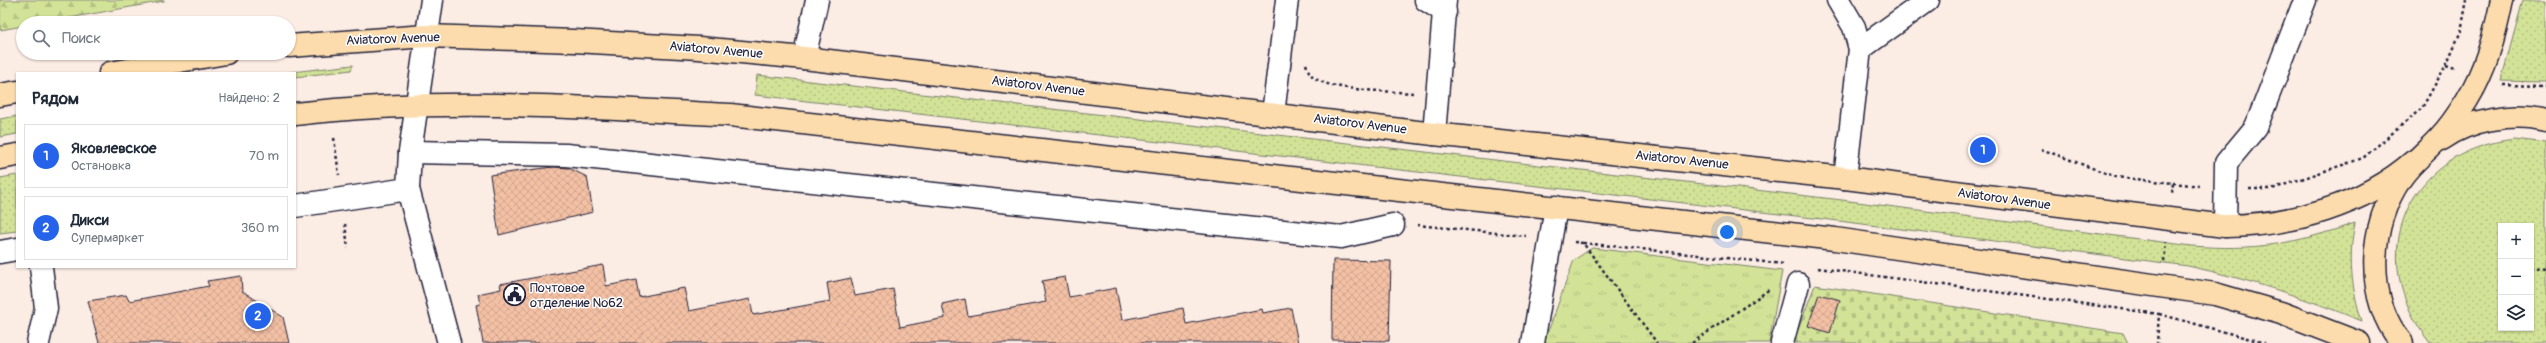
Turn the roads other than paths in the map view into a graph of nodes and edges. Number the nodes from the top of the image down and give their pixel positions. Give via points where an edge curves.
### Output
1 (432, 0) edge
2 (817, 0) edge
3 (1287, 0) edge
4 (1426, 0) edge
5 (1838, 0) edge
6 (1928, 0) edge
7 (2305, 0) edge
8 (2502, 0) edge
9 (1445, 6) edge
10 (426, 36) junction
11 (296, 45) edge
12 (1860, 49) junction
13 (804, 58) junction
14 (185, 60) edge
15 (116, 72) edge
16 (16, 92) edge
17 (0, 95) edge
18 (416, 105) junction
19 (296, 114) edge
20 (1273, 114) junction
21 (2546, 120) edge
22 (1434, 134) junction
23 (410, 152) junction
24 (16, 155) edge
25 (2421, 155) junction
26 (0, 158) edge
27 (1845, 178) junction
28 (408, 189) junction
29 (296, 206) edge
30 (1556, 207) junction
31 (1401, 225) road end
32 (2225, 226) junction
33 (16, 249) edge
34 (0, 252) edge
35 (41, 268) edge
36 (1801, 275) road end
37 (38, 343) edge
38 (449, 343) edge
39 (1533, 343) edge
40 (1782, 343) edge
41 (2359, 343) edge
42 (2402, 343) edge

1 - 10 street
2 - 13 street
3 - 20 street
4 - 9 street
5 - 12 street via 1854,27
6 - 12 street
7 - 32 street via 2256,128 2226,164
8 - 25 main road via 2491,46 2476,84 2449,126
9 - 22 street
10 - 11 main road, Aviatorov Avenue
10 - 13 main road, Aviatorov Avenue via 699,48
10 - 18 street
12 - 27 street
13 - 20 main road, Aviatorov Avenue
14 - 15 main road
16 - 17 main road
18 - 19 main road
18 - 23 street
18 - 30 main road via 575,107 730,115
20 - 22 main road, Aviatorov Avenue
21 - 25 main road via 2515,117 2489,120 2464,127
22 - 27 main road, Aviatorov Avenue
23 - 28 street
23 - 31 street via 566,155 1341,237
24 - 26 main road
25 - 32 main road, Aviatorov Avenue via 2371,191 2330,208 2275,224
25 - 42 main road via 2390,197 2381,219 2376,243 2375,269 2378,290 2386,314
27 - 32 main road, Aviatorov Avenue
28 - 29 street
28 - 38 street
30 - 39 street
30 - 41 main road via 1834,239 2215,294
33 - 34 street
35 - 37 street via 46,308
36 - 40 street

